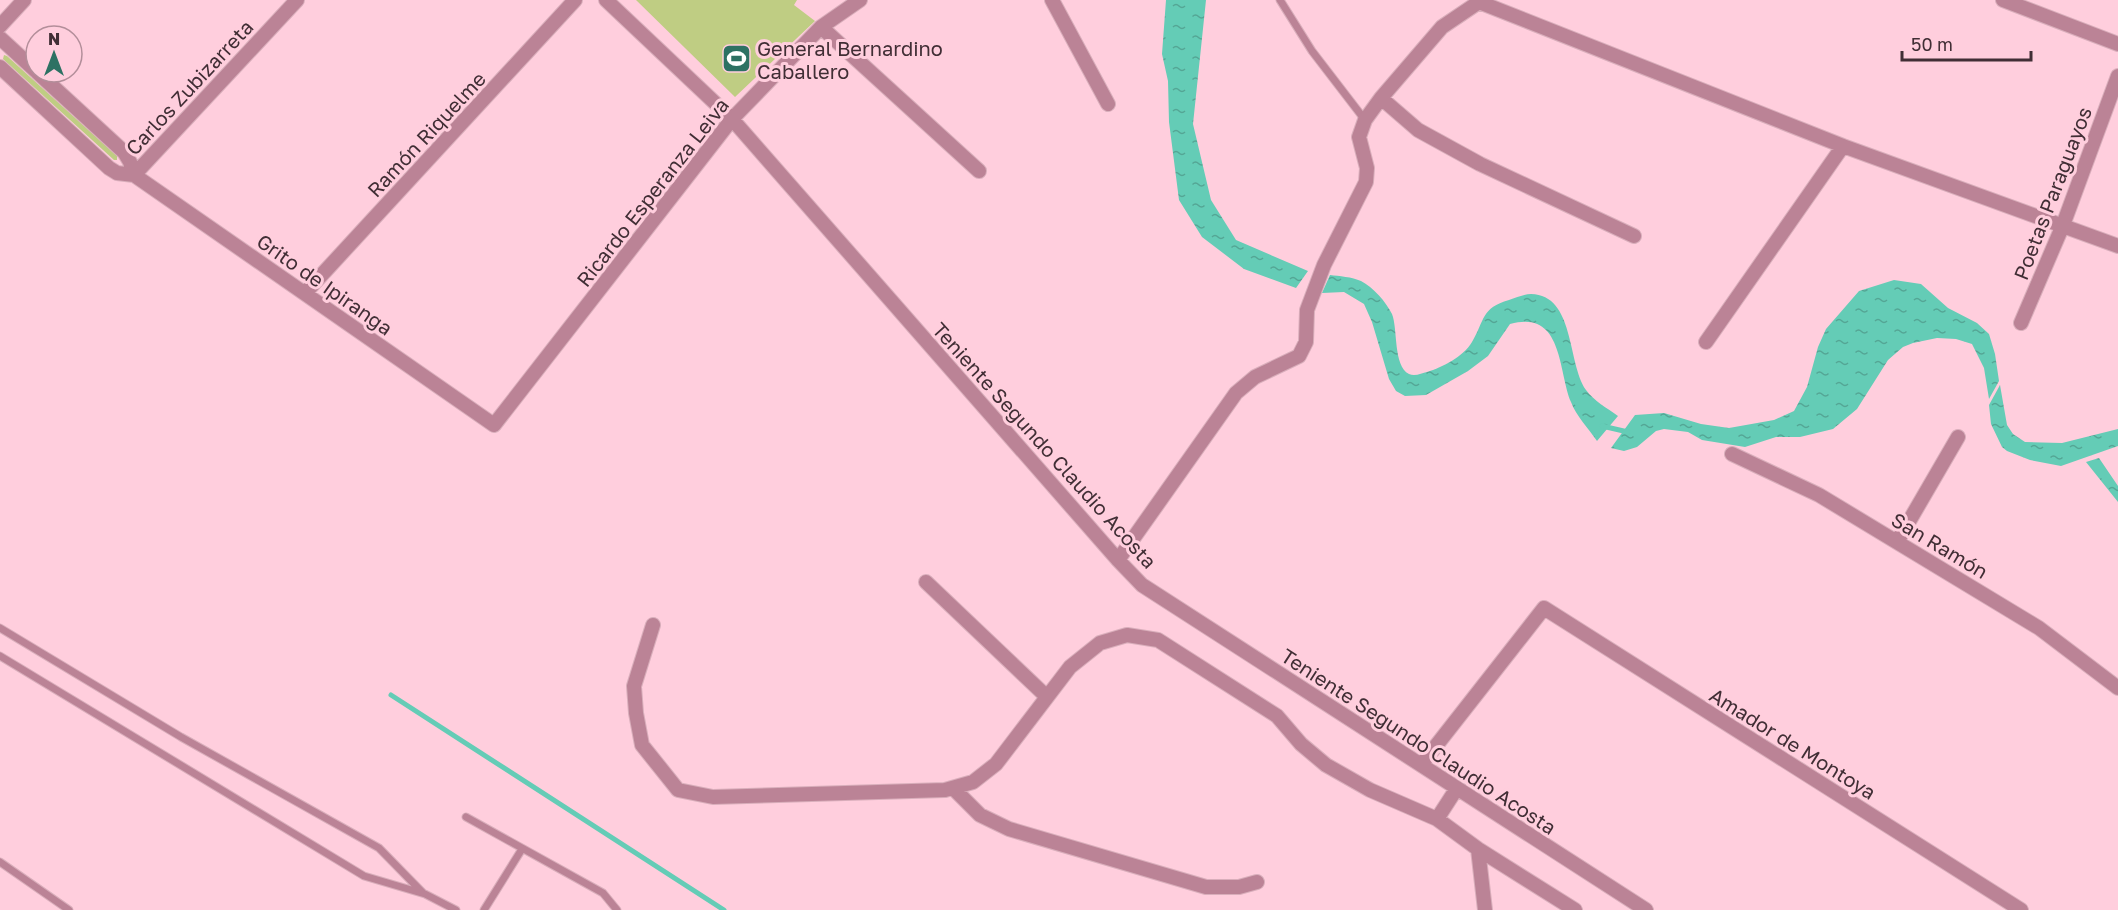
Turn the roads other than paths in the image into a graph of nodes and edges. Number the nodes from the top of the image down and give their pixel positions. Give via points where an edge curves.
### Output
1 (24, 0) edge
2 (297, 0) edge
3 (575, 0) edge
4 (606, 0) edge
5 (860, 0) edge
6 (1052, 0) edge
7 (1280, 0) edge
8 (2003, 0) edge
9 (1478, 1) edge
10 (0, 26) edge
11 (821, 27) junction
12 (0, 38) edge
13 (2118, 44) edge
14 (24, 61) edge
15 (0, 67) edge
16 (2118, 76) edge
17 (49, 84) edge
18 (1381, 98) junction
19 (1108, 104) dead end
20 (732, 119) junction
21 (1365, 120) junction
22 (1843, 146) junction
23 (979, 171) dead end
24 (134, 175) junction
25 (2062, 225) junction
26 (1634, 236) dead end
27 (2118, 246) edge
28 (304, 294) junction
29 (2022, 323) dead end
30 (1706, 342) dead end
31 (495, 425) joint
32 (1958, 437) dead end
33 (1732, 454) dead end
34 (1897, 542) junction
35 (1118, 560) junction
36 (926, 582) dead end
37 (653, 625) dead end
38 (0, 628) edge
39 (0, 656) edge
40 (2118, 688) edge
41 (1047, 697) junction
42 (1421, 765) junction
43 (952, 788) junction
44 (1456, 788) junction
45 (466, 817) dead end
46 (1437, 819) junction
47 (522, 849) junction
48 (1478, 849) junction
49 (0, 862) edge
50 (1257, 882) dead end
51 (425, 894) junction
52 (69, 910) edge
53 (456, 910) edge
54 (484, 910) edge
55 (616, 910) edge
56 (1485, 910) edge
57 (1575, 910) edge
58 (1646, 910) edge
59 (2021, 910) edge

1 - 10 street
2 - 24 street, Carlos Zubizarreta
3 - 28 street, Ramón Riquelme
4 - 20 street, Teniente Segundo Claudio Acosta
5 - 11 street, Ricardo Esperanza Leiva
6 - 19 street
7 - 21 lane via 1312,51
8 - 13 street
9 - 18 street via 1442,27
9 - 22 street
11 - 20 street, Ricardo Esperanza Leiva
11 - 23 street
12 - 14 street, Grito de Ipiranga
15 - 24 street, Grito de Ipiranga via 109,168
16 - 25 street, Poetas Paraguayos
17 - 24 street, Grito de Ipiranga via 124,152
18 - 21 street
18 - 26 street via 1418,130 1480,164
20 - 31 street, Ricardo Esperanza Leiva
20 - 35 street, Teniente Segundo Claudio Acosta
21 - 35 street via 1359,137 1367,168 1366,182 1324,265 1307,310 1306,342 1299,356 1255,377 1236,393
22 - 25 street
22 - 30 street
24 - 28 street, Grito de Ipiranga
25 - 27 street
25 - 29 street, Poetas Paraguayos
28 - 31 street, Grito de Ipiranga
32 - 34 street
33 - 34 street, San Ramón via 1819,495
34 - 40 street, San Ramón via 2039,628
35 - 42 street, Teniente Segundo Claudio Acosta via 1143,585
36 - 41 street
37 - 43 street via 634,686 636,713 642,744 678,790 713,797
38 - 51 lane via 181,737 379,848
39 - 51 lane via 364,876
41 - 43 street via 996,764 973,782
41 - 46 street via 1070,667 1100,643 1127,635 1158,640 1276,716 1326,765 1370,790
42 - 44 street, Teniente Segundo Claudio Acosta
42 - 59 street, Amador de Montoya via 1544,608
43 - 50 street via 980,815 1010,829 1206,887 1239,887
44 - 46 street
44 - 58 street, Teniente Segundo Claudio Acosta
45 - 47 lane
46 - 48 street
47 - 54 lane
47 - 55 lane via 603,893
48 - 56 street
48 - 57 street
49 - 52 lane
51 - 53 lane

